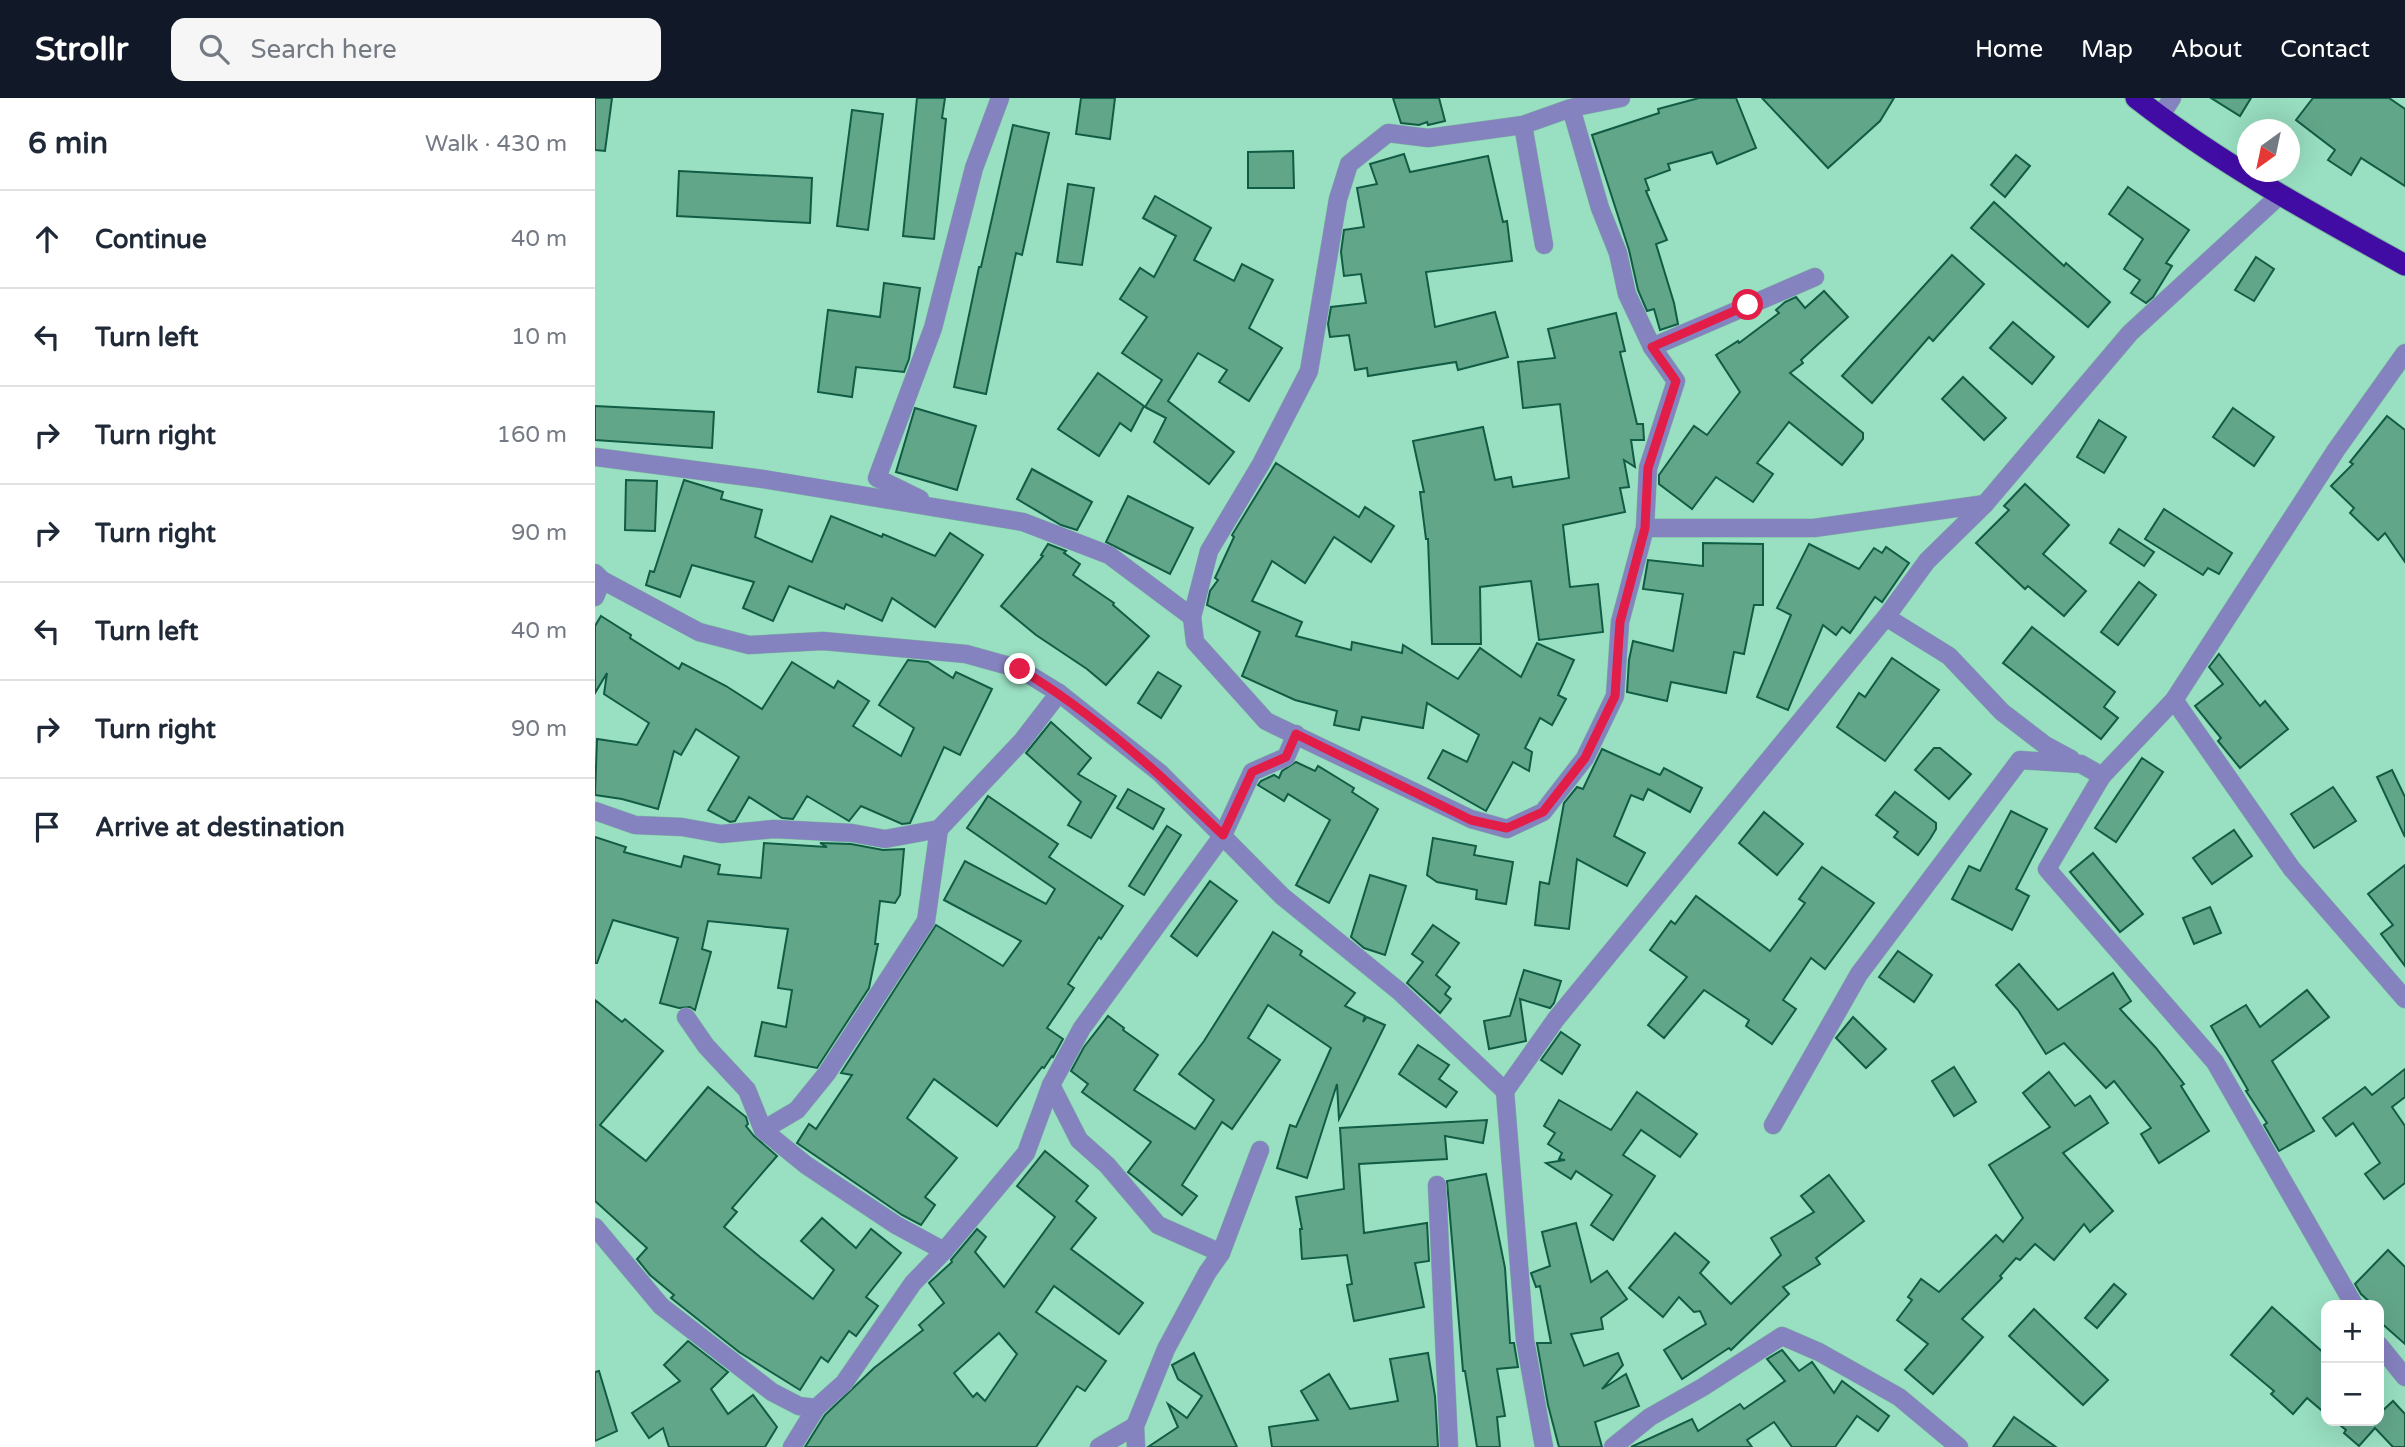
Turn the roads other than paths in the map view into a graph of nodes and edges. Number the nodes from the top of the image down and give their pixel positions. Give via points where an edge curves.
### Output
1 (1000, 98) edge
2 (1621, 98) edge
3 (2136, 98) edge
4 (2172, 98) edge
5 (1571, 108) junction
6 (2160, 117) junction
7 (1523, 125) junction
8 (2280, 195) junction
9 (1543, 245) dead end
10 (2405, 265) edge
11 (1815, 277) dead end
12 (1652, 347) junction
13 (2405, 354) edge
14 (595, 457) edge
15 (1985, 505) junction
16 (942, 509) junction
17 (1645, 528) junction
18 (599, 577) edge
19 (595, 597) edge
20 (1192, 617) junction
21 (1886, 617) junction
22 (1059, 692) junction
23 (2174, 699) junction
24 (1296, 734) junction
25 (2081, 764) junction
26 (2102, 776) junction
27 (595, 811) edge
28 (939, 829) junction
29 (1223, 835) junction
30 (2405, 999) edge
31 (686, 1017) dead end
32 (1051, 1085) junction
33 (1505, 1091) junction
34 (1773, 1125) dead end
35 (763, 1130) junction
36 (1260, 1150) dead end
37 (1437, 1185) dead end
38 (595, 1227) edge
39 (944, 1251) junction
40 (1221, 1253) junction
41 (2351, 1300) edge
42 (2384, 1351) edge
43 (2405, 1377) edge
44 (816, 1408) junction
45 (1135, 1426) junction
46 (792, 1447) edge
47 (1099, 1447) edge
48 (1136, 1447) edge
49 (1449, 1447) edge
50 (1544, 1447) edge
51 (1613, 1447) edge
52 (1959, 1447) edge

1 - 16 street via 974,168 933,328 877,478
2 - 5 street
3 - 6 highway
4 - 6 street
5 - 7 street
5 - 12 street via 1627,294
6 - 8 highway
7 - 9 street
7 - 20 street via 1428,138 1388,133 1349,164 1338,199 1309,371 1209,551
8 - 10 highway
8 - 15 street via 2130,333
11 - 12 street
12 - 17 street via 1676,381 1648,468
13 - 23 street via 2336,450
14 - 16 street
15 - 17 street via 1814,528
15 - 21 street via 1927,561
16 - 20 street via 1023,522 1109,555
17 - 24 street via 1620,622 1615,696 1585,758 1543,812 1507,828 1471,820
18 - 19 street
18 - 22 street via 699,632 749,645 823,641 966,654 1020,669
20 - 24 street via 1195,642 1229,683 1266,721
21 - 25 street via 1949,656 2002,712 2045,745
21 - 33 street via 1556,1019
22 - 28 street via 1022,741
22 - 29 street via 1160,773
23 - 26 street
23 - 30 street via 2292,869
24 - 29 street via 1286,757 1252,772
25 - 26 street
25 - 34 street via 2020,760 1859,974
26 - 41 street via 2047,869 2215,1062
27 - 28 street via 635,825 721,834 774,829 885,839
28 - 35 street via 926,921 827,1073 797,1110
29 - 32 street via 1082,1028
29 - 33 street via 1282,896 1399,991
31 - 35 street via 747,1090
32 - 39 street via 1026,1153
32 - 40 street via 1079,1140 1158,1225
33 - 50 street via 1525,1340
35 - 39 street via 806,1165
36 - 40 street
37 - 49 street
38 - 44 street via 661,1306 772,1392
39 - 44 street via 913,1283 845,1383
40 - 45 street via 1166,1349
42 - 43 street
44 - 46 street
45 - 47 street
45 - 48 street
51 - 52 street via 1650,1417 1782,1336 1899,1397

